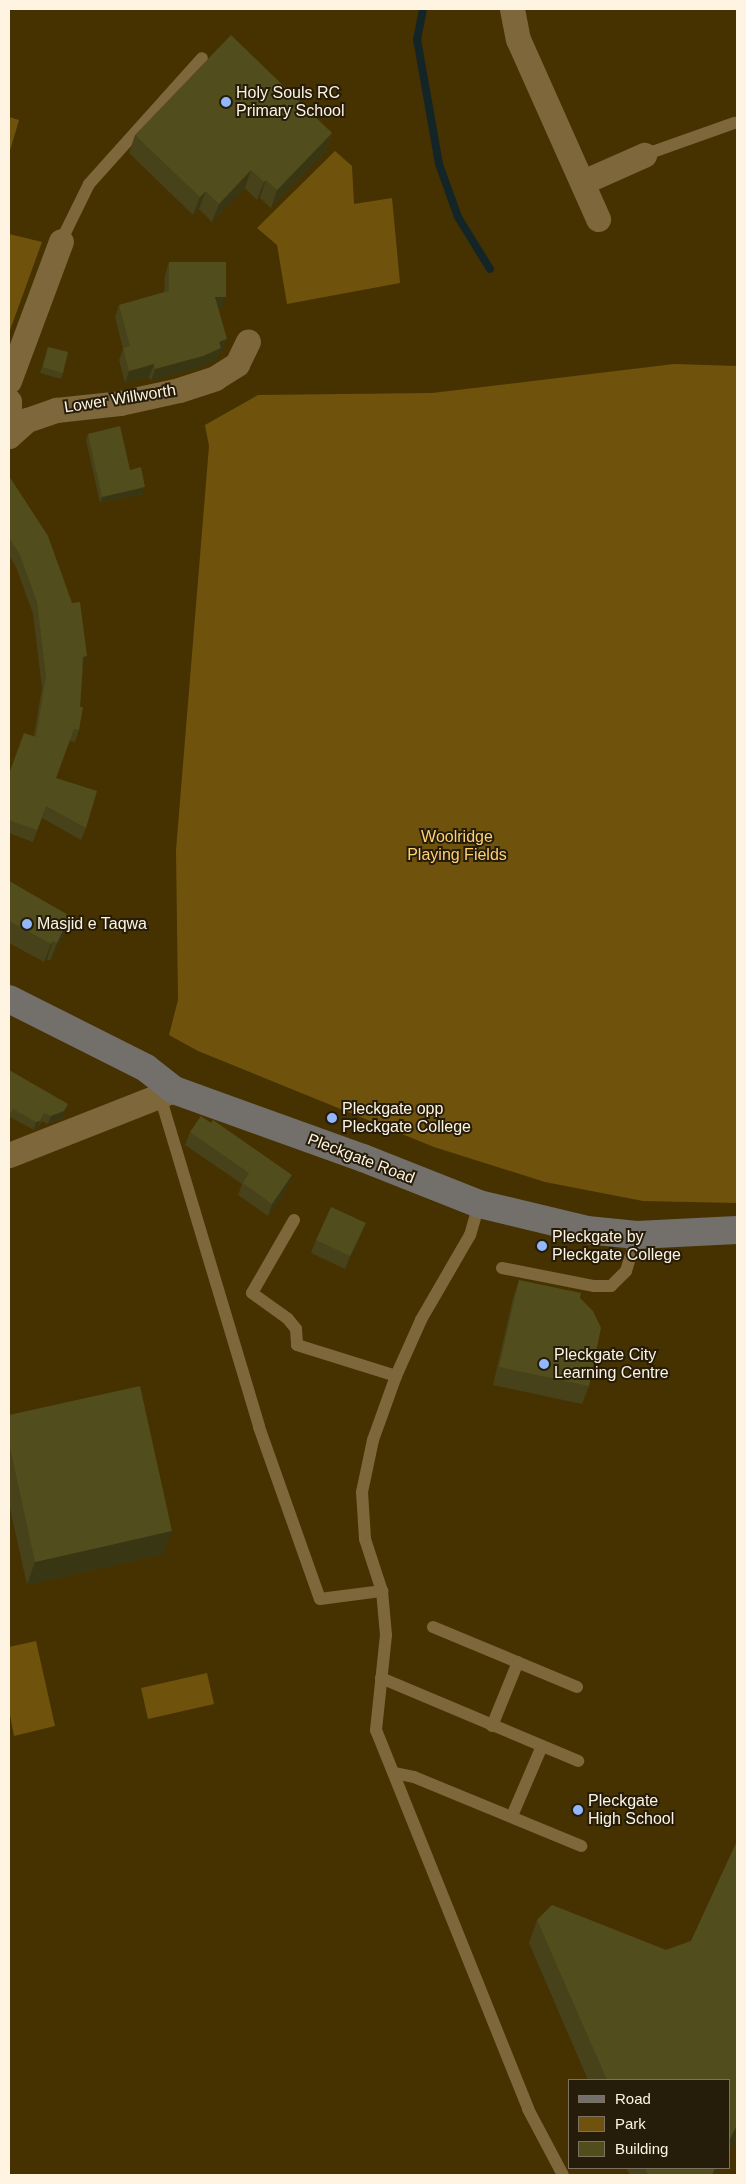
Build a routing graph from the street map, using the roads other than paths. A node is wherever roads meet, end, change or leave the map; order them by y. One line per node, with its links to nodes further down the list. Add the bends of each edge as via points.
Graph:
1 (512, 9): 5 (street, via 518,39)
2 (202, 58): 7 (lane, via 89,184)
3 (734, 124): 4 (lane)
4 (644, 155): 5 (street)
5 (583, 182): 6 (street)
6 (598, 218)
7 (61, 241): 9 (street)
8 (248, 341): 11 (street, Lower Willworth, via 237,364 215,378 180,390 128,401 56,410 27,420)
9 (9, 380)
10 (9, 401): 11 (street)
11 (9, 436)
12 (9, 999): 13 (main road, Pleckgate Road, via 146,1068)
13 (167, 1093): 14 (street); 15 (main road, Pleckgate Road, via 362,1158); 21 (lane, via 259,1427 320,1599)
14 (9, 1155)
15 (479, 1204): 18 (main road, Pleckgate Road, via 587,1230); 20 (lane, via 470,1234 421,1320)
16 (294, 1220): 20 (lane, via 252,1292 288,1319 296,1329 297,1345)
17 (737, 1230): 18 (main road, Pleckgate Road)
18 (637, 1235): 19 (lane, via 626,1271 611,1286 594,1286)
19 (502, 1268)
20 (396, 1376): 21 (lane, via 373,1440 362,1492 365,1540)
21 (382, 1591): 24 (lane, via 386,1635)
22 (433, 1627): 23 (lane)
23 (518, 1662): 25 (lane); 26 (lane)
24 (381, 1678): 26 (lane); 29 (lane, via 376,1730)
25 (577, 1687)
26 (492, 1726): 27 (lane)
27 (542, 1746): 28 (lane); 30 (lane)
28 (578, 1761)
29 (394, 1773): 30 (lane, via 414,1777); 32 (lane, via 528,2108)
30 (512, 1816): 31 (lane)
31 (581, 1846)
32 (563, 2175)

